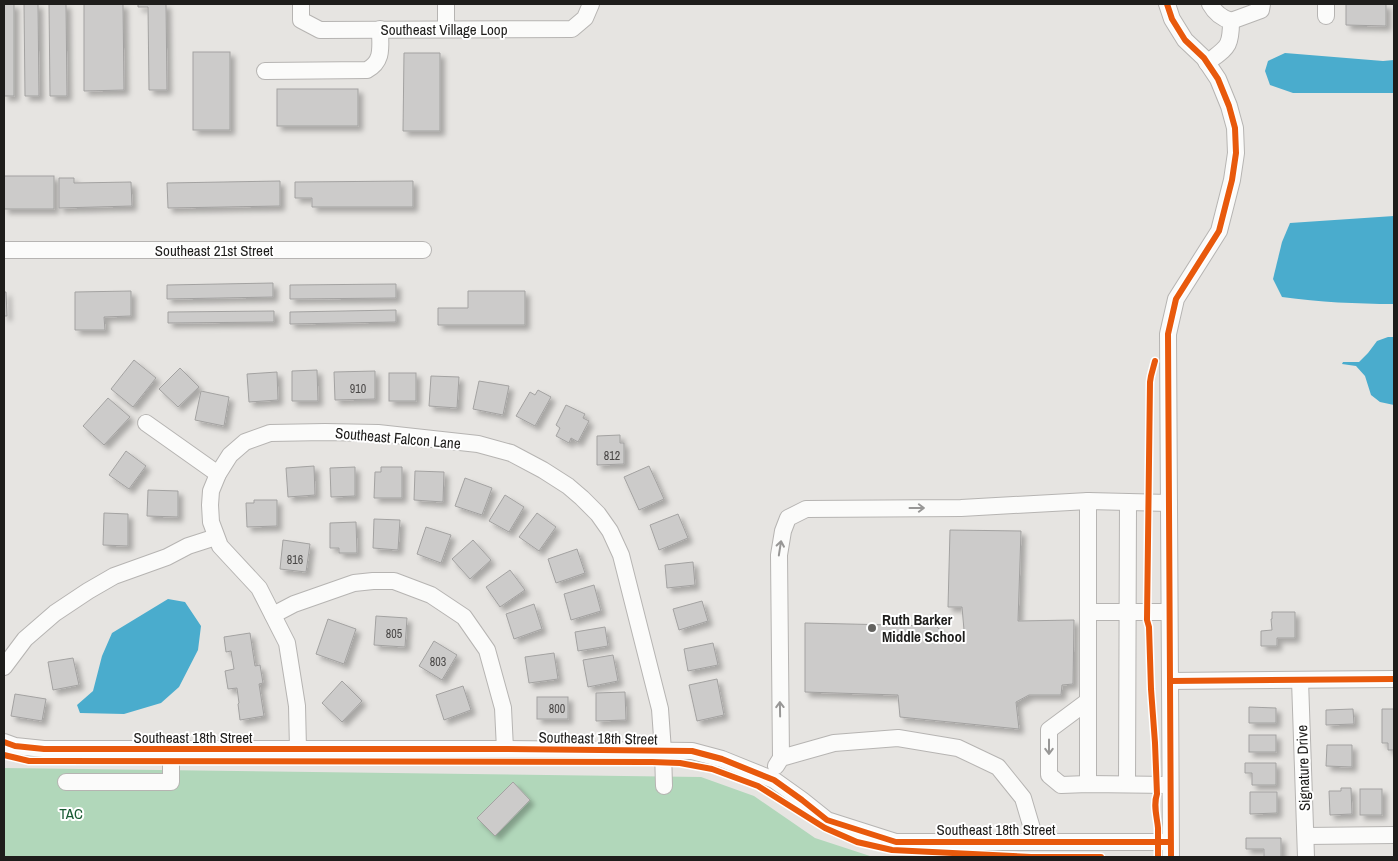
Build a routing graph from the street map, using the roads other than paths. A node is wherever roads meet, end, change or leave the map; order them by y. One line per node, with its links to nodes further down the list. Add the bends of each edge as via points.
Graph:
1 (301, 4): 9 (street, Southeast Village Loop, via 302,20 320,30)
2 (446, 4): 8 (street)
3 (592, 4): 8 (street, Southeast Village Loop, via 585,18 572,29)
4 (1167, 4): 10 (street, via 1172,20 1185,40)
5 (1210, 4): 7 (street, via 1222,18)
6 (1262, 4): 7 (street, via 1262,10)
7 (1231, 21): 10 (street, via 1228,46)
8 (446, 29): 9 (street, Southeast Village Loop)
9 (380, 30): 11 (street, via 379,56 373,67 367,70)
10 (1207, 62): 18 (street, via 1229,106 1235,128 1236,153 1219,231 1176,300 1168,334)
11 (265, 71)
12 (4, 250): 13 (street, Southeast 21st Street)
13 (424, 250)
14 (146, 423): 15 (street)
15 (218, 474): 19 (street, Southeast Falcon Lane, via 211,491 210,506); 33 (street, Southeast Falcon Lane, via 230,455 245,442 270,433 325,432 378,433 478,444 511,452 543,470 575,492 598,514 621,555 660,709)
16 (1088, 501): 17 (street); 20 (street); 34 (street, one-way to 16, via 778,555 788,518 806,509 961,508)
17 (1128, 502): 18 (street); 21 (street)
18 (1169, 503): 22 (street)
19 (216, 537): 23 (street, Southeast Falcon Lane, via 220,546 259,588); 24 (street, via 114,576 88,591 25,639)
20 (1088, 612): 21 (street); 28 (street)
21 (1127, 612): 22 (street); 38 (street)
22 (1169, 612): 27 (street)
23 (273, 615): 31 (street, Southeast Falcon Lane, via 287,643 297,706); 32 (street, via 354,582 394,581 431,594 464,617 487,650 503,708)
24 (4, 667)
25 (1394, 679): 26 (street)
26 (1300, 680): 27 (street); 42 (street, Signature Drive)
27 (1170, 681): 39 (street)
28 (1088, 701): 37 (street); 37 (street, one-way to 37, via 1049,730 1049,775 1061,785)
29 (4, 742): 30 (street, Southeast 18th Street, via 44,749)
30 (171, 749): 31 (street, Southeast 18th Street); 36 (street, via 171,782)
31 (298, 749): 32 (street, Southeast 18th Street)
32 (505, 749): 33 (street, Southeast 18th Street)
33 (663, 751): 35 (street, Southeast 18th Street, via 692,751); 40 (street, Southeast Falcon Lane)
34 (781, 758): 35 (street); 43 (street, via 834,743 898,738 958,748 998,767 1023,798)
35 (770, 778): 43 (street, Southeast 18th Street, via 827,820 896,842)
36 (66, 782)
37 (1088, 784): 38 (street)
38 (1127, 784): 39 (street)
39 (1170, 785): 44 (street)
40 (664, 786)
41 (1394, 835): 42 (street)
42 (1306, 836): 45 (street, Signature Drive)
43 (1036, 842): 44 (street, Southeast 18th Street)
44 (1170, 850)
45 (1306, 857)

